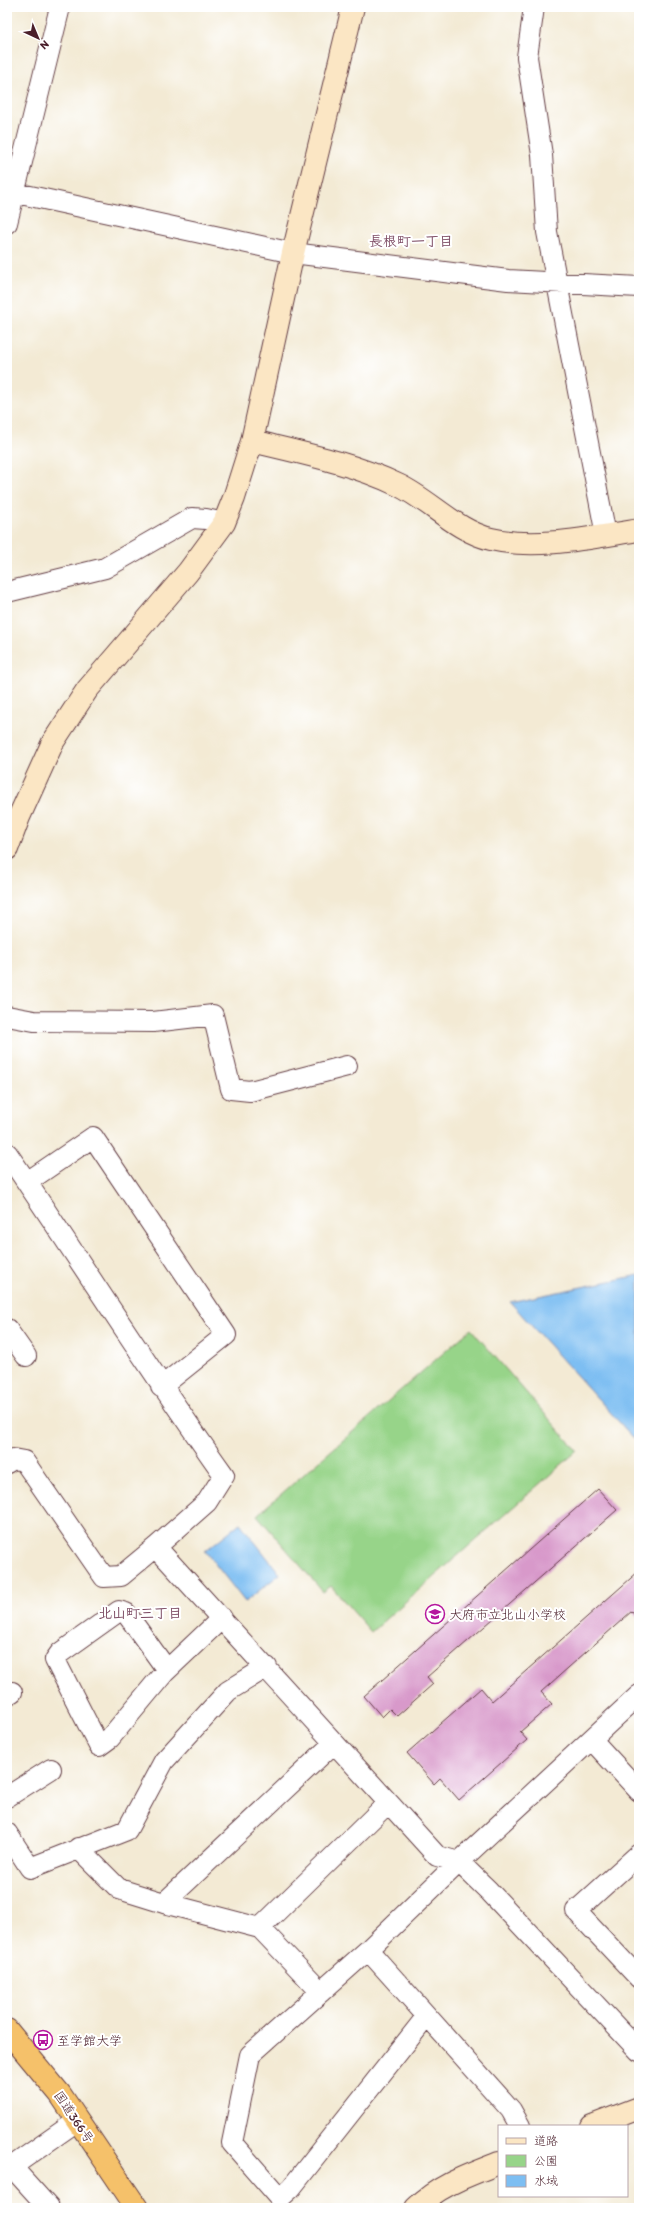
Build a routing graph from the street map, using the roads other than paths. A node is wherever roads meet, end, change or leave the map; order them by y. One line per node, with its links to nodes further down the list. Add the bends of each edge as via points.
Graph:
1 (60, 7): 4 (street)
2 (353, 7): 6 (street)
3 (534, 7): 7 (street, via 527,56 542,155 547,232)
4 (10, 192): 5 (street); 6 (street)
5 (7, 223)
6 (293, 253): 7 (street, via 508,280); 9 (street)
7 (557, 283): 8 (street); 12 (street)
8 (639, 287)
9 (252, 441): 10 (street); 12 (street, via 351,467 398,485 451,518 465,530 491,539 542,543)
10 (224, 523): 13 (street, via 206,518 192,518 105,568); 14 (street, via 188,572 87,690 53,742 19,816)
11 (639, 530): 12 (street)
12 (606, 535)
13 (7, 592)
14 (7, 849)
15 (7, 1016): 16 (street, via 34,1021 153,1022 213,1015 231,1089 250,1091)
16 (347, 1066)
17 (7, 1153): 18 (street)
18 (27, 1182): 21 (street); 21 (street, via 93,1137 226,1335)
19 (7, 1329): 20 (street)
20 (26, 1356)
21 (161, 1387): 23 (street, via 224,1475 207,1502)
22 (7, 1463): 23 (street, via 12,1459 24,1461 104,1577 121,1576)
23 (156, 1547): 24 (street)
24 (222, 1618): 25 (street); 26 (street)
25 (267, 1667): 29 (street); 35 (street, via 228,1690 164,1761 128,1830)
26 (167, 1670): 26 (street, via 110,1738 99,1746 55,1660 60,1653 119,1611 126,1613)
27 (639, 1695): 28 (street)
28 (592, 1740): 31 (street); 37 (street)
29 (334, 1743): 33 (street); 38 (street)
30 (51, 1769): 32 (street)
31 (639, 1791)
32 (7, 1797)
33 (388, 1803): 37 (street, via 437,1856); 39 (street)
34 (7, 1833): 35 (street, via 30,1868)
35 (78, 1848): 38 (street, via 119,1889)
36 (639, 1854): 41 (street, via 576,1911)
37 (459, 1862): 40 (street); 45 (street)
38 (164, 1903): 39 (street)
39 (260, 1928): 42 (street)
40 (368, 1950): 42 (street); 43 (street)
41 (639, 1978)
42 (321, 1992): 43 (street, via 250,2055 232,2143 280,2198)
43 (427, 2016): 48 (street, via 511,2110)
44 (7, 2030): 47 (highway, 国道366号, via 60,2094)
45 (639, 2051)
46 (639, 2108): 49 (street)
47 (77, 2121): 51 (street); 53 (highway, 国道366号)
48 (519, 2125)
49 (595, 2125)
50 (498, 2163): 54 (street, via 454,2181 426,2198)
51 (9, 2168): 52 (street)
52 (49, 2208)
53 (137, 2208)
54 (416, 2208)

